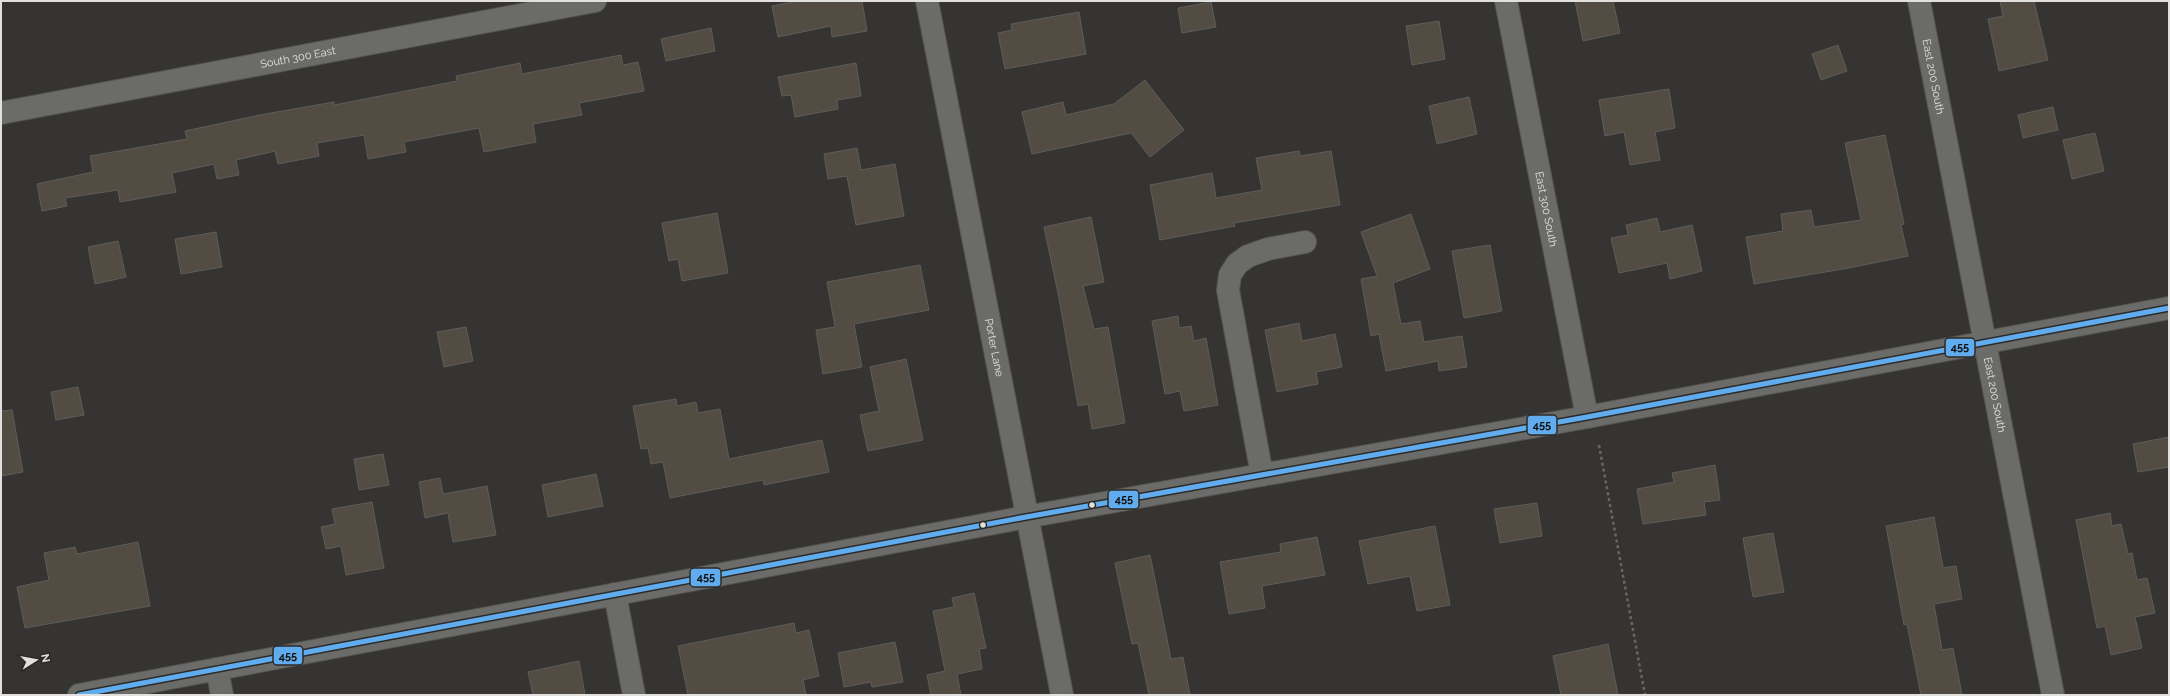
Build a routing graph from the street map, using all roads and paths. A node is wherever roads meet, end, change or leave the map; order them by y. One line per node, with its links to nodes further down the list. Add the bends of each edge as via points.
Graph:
1 (595, 1): 5 (street, South 300 East)
2 (927, 1): 12 (street, Porter Lane)
3 (1506, 1): 9 (street, East 300 South)
4 (1919, 1): 8 (street, East 200 South)
5 (1, 113)
6 (1305, 242): 11 (street, via 1268,249 1248,256 1237,264 1230,275 1228,290)
7 (2169, 308): 8 (street)
8 (1984, 342): 9 (street); 20 (street, East 200 South)
9 (1587, 417): 11 (street)
10 (1599, 445): 19 (path)
11 (1262, 475): 12 (street)
12 (1026, 517): 13 (street); 18 (street, Porter Lane)
13 (615, 594): 14 (street); 17 (street)
14 (217, 669): 15 (street); 16 (street)
15 (79, 695)
16 (222, 695)
17 (634, 695)
18 (1062, 695)
19 (1645, 695)
20 (2053, 695)

